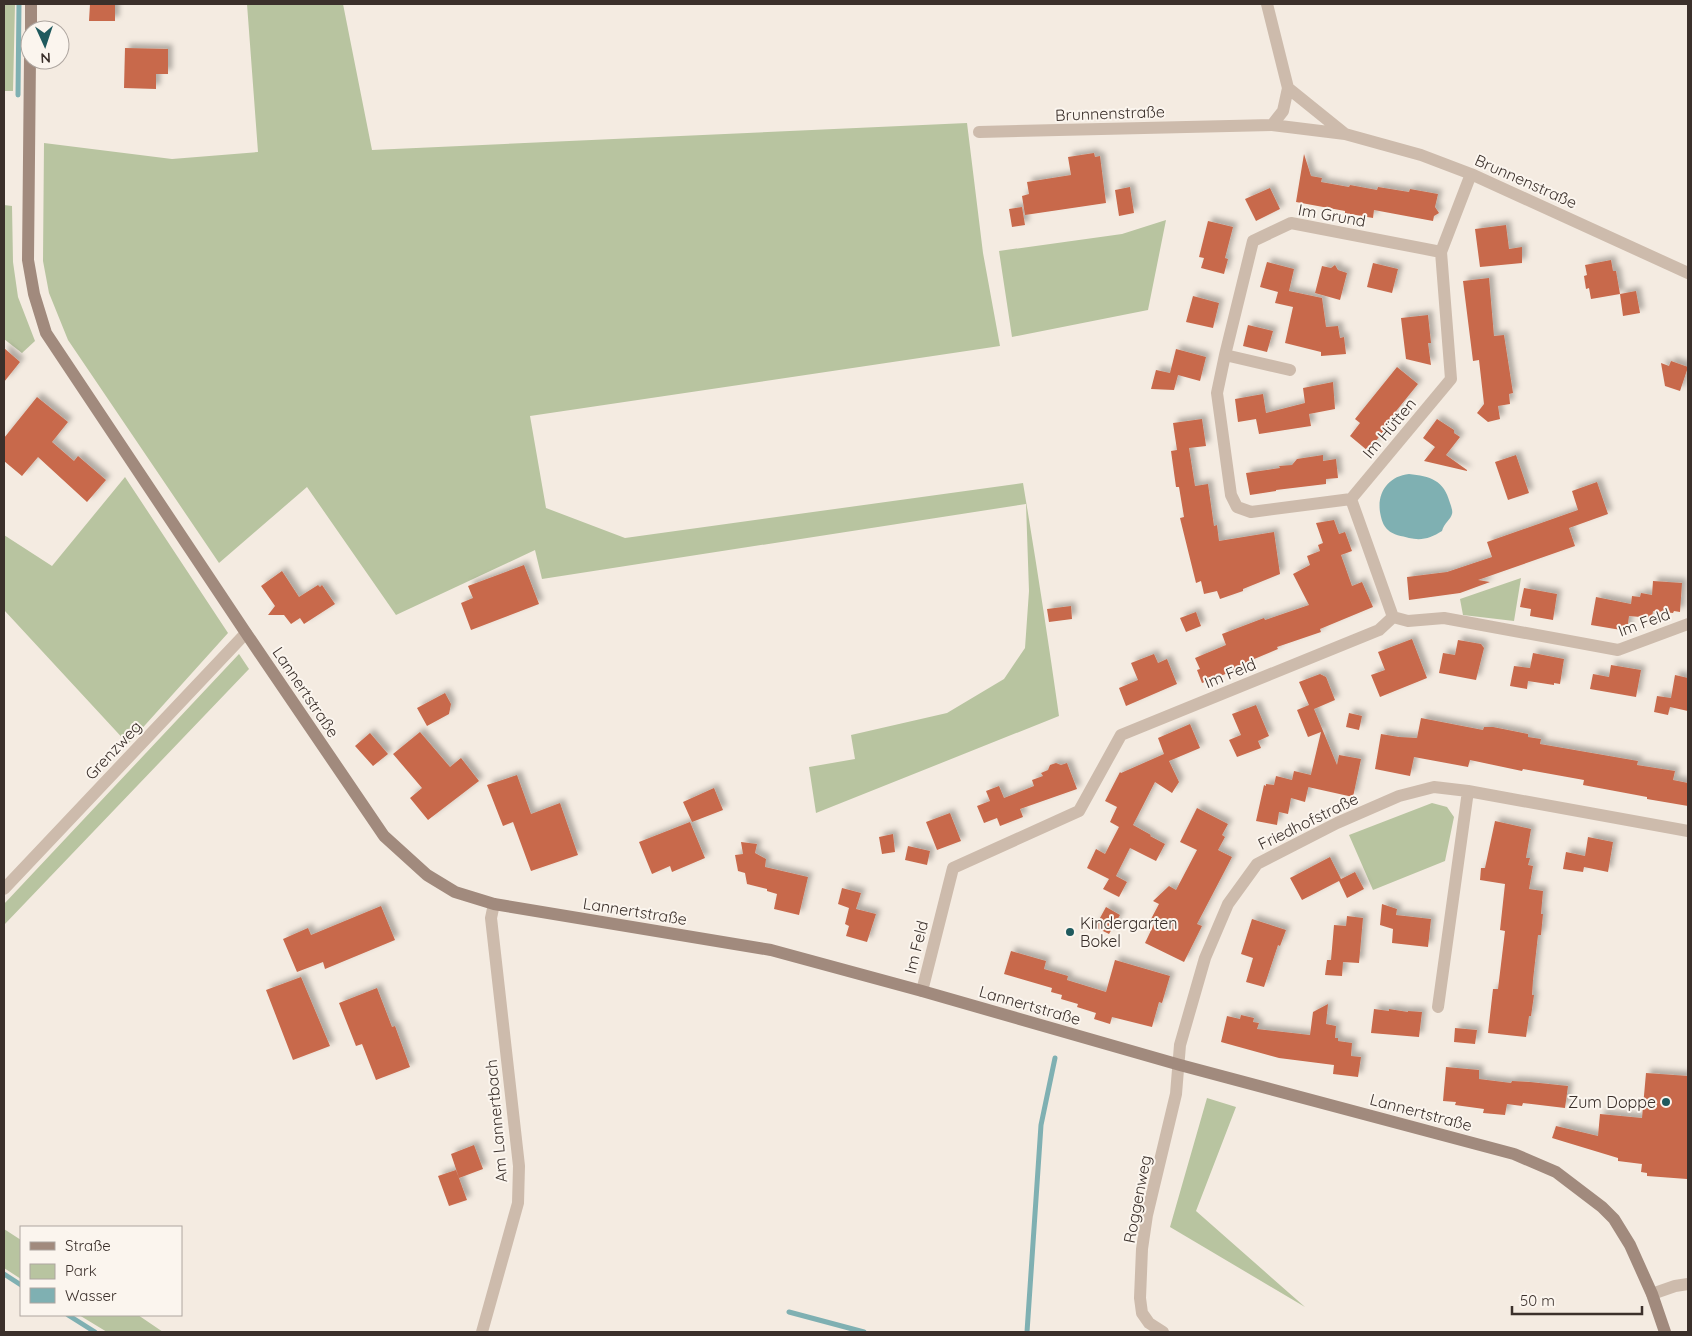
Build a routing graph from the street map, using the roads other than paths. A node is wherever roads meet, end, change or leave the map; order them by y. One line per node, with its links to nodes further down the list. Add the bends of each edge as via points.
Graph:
1 (31, 4): 3 (street)
2 (1267, 4): 5 (street)
3 (30, 20)
4 (30, 70): 17 (street, Lannertstraße, via 28,260 46,333)
5 (1288, 88): 6 (street, via 1283,111); 8 (street, Brunnenstraße)
6 (1272, 125): 7 (street, Brunnenstraße); 8 (street, Brunnenstraße)
7 (980, 132)
8 (1345, 134): 9 (street, Brunnenstraße, via 1421,155)
9 (1471, 174): 10 (street); 11 (street, Brunnenstraße)
10 (1441, 252): 12 (street, Im Grund, via 1291,222 1253,242); 14 (street, Im Hütten, via 1451,379)
11 (1688, 273)
12 (1225, 355): 13 (street); 14 (street, Im Grund, via 1217,393 1230,495 1238,507 1252,512)
13 (1290, 370)
14 (1351, 499): 15 (street)
15 (1393, 617): 16 (street, Im Feld, via 1408,621 1444,618 1618,650); 22 (street, Im Feld, via 1379,630 1121,735 1079,811 953,868)
16 (1688, 624)
17 (246, 633): 20 (street, Grenzweg); 21 (street, Lannertstraße, via 384,836 427,875 455,892)
18 (1468, 791): 19 (street, Friedhofstraße); 23 (street); 24 (street, Friedhofstraße, via 1434,787 1399,796 1257,864 1228,904 1205,958 1180,1045)
19 (1688, 831)
20 (4, 889)
21 (494, 904): 22 (street, Lannertstraße, via 771,950); 27 (street, Am Lannertbach, via 492,918 519,1166 518,1203)
22 (922, 991): 24 (street, Lannertstraße)
23 (1438, 1007)
24 (1180, 1064): 26 (street, Lannertstraße, via 1514,1154 1556,1172 1614,1219 1630,1244); 28 (street, Roggenweg, via 1142,1249 1142,1313 1149,1323)
25 (1688, 1284): 26 (street)
26 (1652, 1294): 29 (street, Lannertstraße)
27 (482, 1332)
28 (1163, 1332)
29 (1664, 1332)

